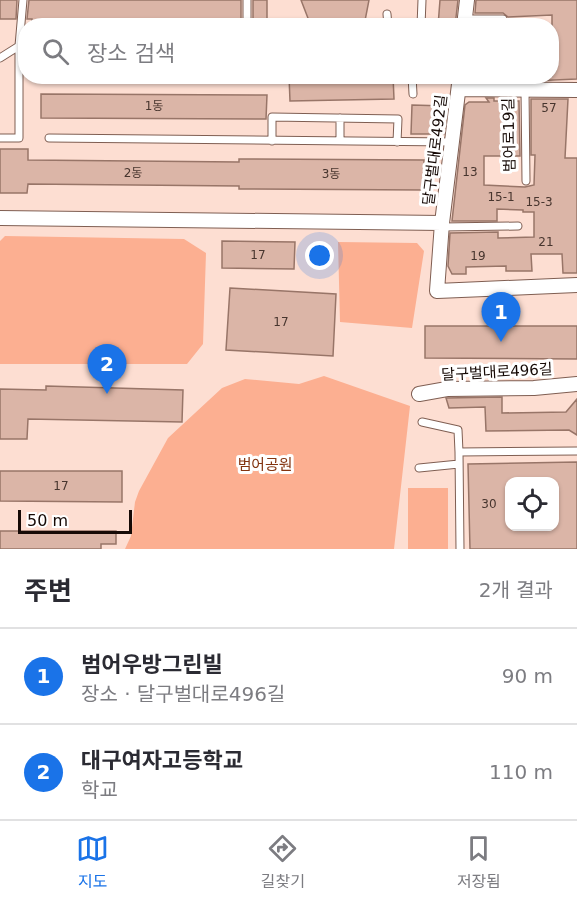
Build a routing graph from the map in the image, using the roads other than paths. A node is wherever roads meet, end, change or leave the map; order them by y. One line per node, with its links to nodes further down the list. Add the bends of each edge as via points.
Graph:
1 (23, 0): 6 (lane)
2 (247, 0): 7 (lane)
3 (422, 0): 9 (lane)
4 (467, 0): 10 (street)
5 (387, 14): 8 (lane)
6 (23, 18)
7 (247, 18)
8 (387, 18)
9 (421, 18)
10 (465, 18)
11 (18, 48): 12 (lane)
12 (0, 58)
13 (21, 84): 21 (lane, via 19,138)
14 (412, 84): 19 (lane)
15 (459, 84): 26 (street, 달구벌대로492길)
16 (468, 84): 17 (street, 범어로19길)
17 (525, 90): 18 (street, 범어로19길); 27 (lane, 범어로19길)
18 (577, 90)
19 (413, 94)
20 (340, 118): 23 (lane, via 272,117); 24 (lane); 25 (lane, via 398,119)
21 (0, 138)
22 (49, 138): 23 (lane)
23 (272, 141): 24 (lane)
24 (340, 141): 25 (lane)
25 (397, 142): 26 (lane)
26 (452, 142): 29 (street, 달구벌대로492길)
27 (526, 181)
28 (0, 218): 29 (street)
29 (442, 225): 30 (lane, 달구벌대로492길); 31 (street, 달구벌대로492길, via 437,291)
30 (518, 226)
31 (577, 285)
32 (577, 384): 33 (street, 달구벌대로496길, via 447,389)
33 (419, 394)
34 (422, 422): 36 (lane, via 458,430)
35 (577, 451): 36 (lane)
36 (459, 452): 37 (lane)
37 (459, 464): 38 (lane); 39 (lane)
38 (419, 468)
39 (460, 549)

